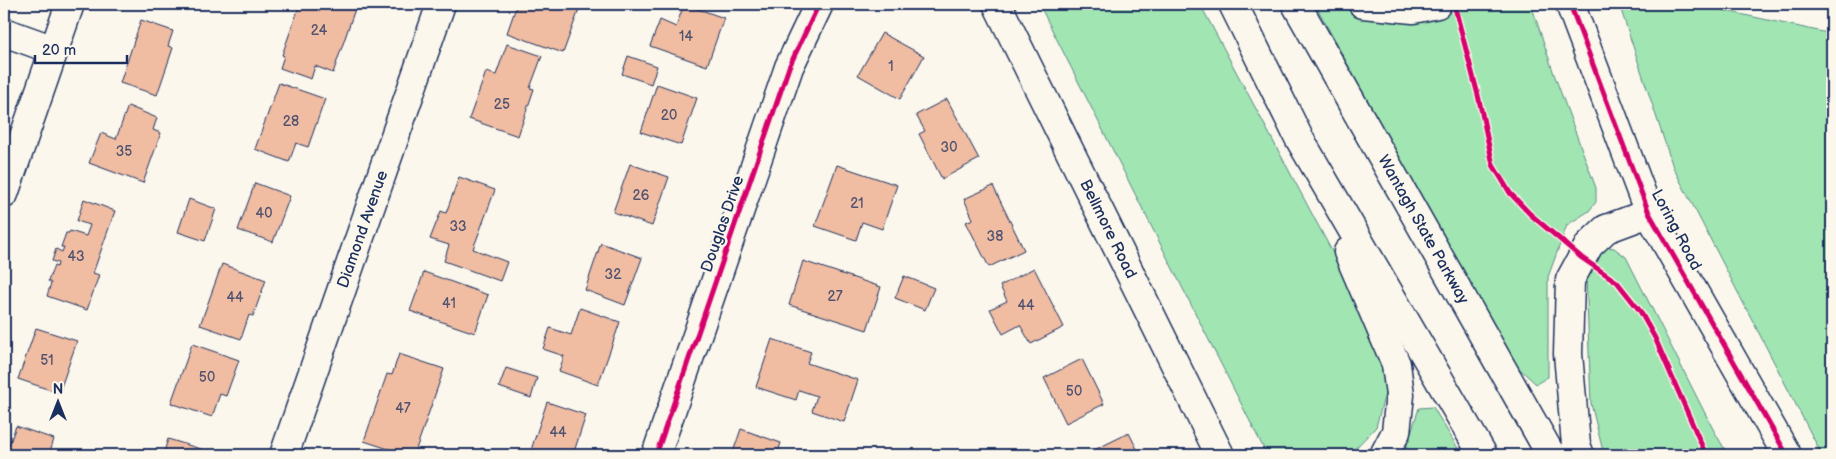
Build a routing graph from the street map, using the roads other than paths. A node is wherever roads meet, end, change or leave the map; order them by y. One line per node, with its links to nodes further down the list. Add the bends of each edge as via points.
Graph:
1 (70, 4): 11 (main road)
2 (441, 4): 15 (main road, Diamond Avenue)
3 (819, 4): 16 (main road, Douglas Drive, via 790,68)
4 (997, 4): 17 (main road, Bellmore Road)
5 (1233, 4): 12 (main road)
6 (1296, 4): 20 (main road, Wantagh State Parkway)
7 (1363, 4): 8 (main road, via 1412,9)
8 (1437, 4)
9 (1570, 4): 14 (main road, Loring Road)
10 (4, 32): 11 (main road)
11 (54, 50): 13 (main road)
12 (1299, 138): 18 (main road, via 1396,364 1400,395 1396,432); 19 (main road)
13 (4, 194)
14 (1649, 213): 21 (main road, via 1606,228 1590,245 1570,280 1568,354 1576,445); 22 (main road, Loring Road)
15 (284, 455)
16 (656, 455)
17 (1220, 455)
18 (1384, 455)
19 (1483, 455)
20 (1551, 455)
21 (1580, 455)
22 (1787, 455)

